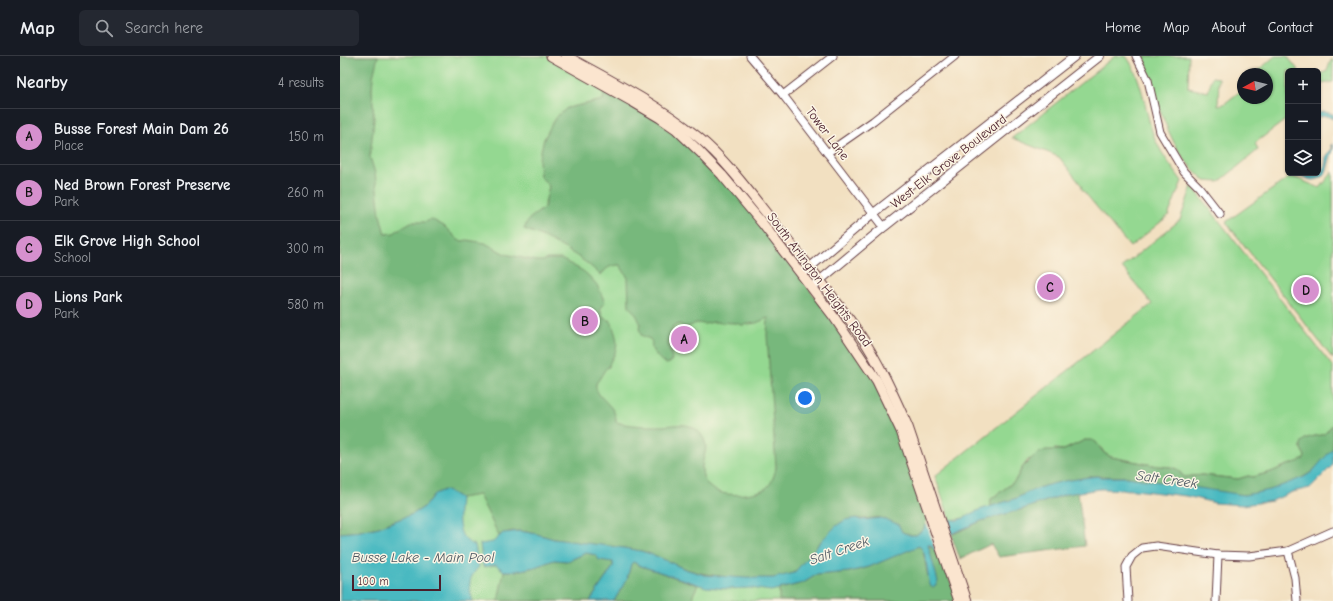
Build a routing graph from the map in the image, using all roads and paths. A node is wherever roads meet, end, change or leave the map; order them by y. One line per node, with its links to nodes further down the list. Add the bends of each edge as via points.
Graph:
1 (551, 56): 15 (main road, South Arlington Heights Road, via 628,98 676,129 722,175)
2 (566, 56): 14 (main road, South Arlington Heights Road, via 648,101 699,138 728,166)
3 (750, 56): 9 (street, Tower Lane)
4 (833, 56): 9 (street)
5 (955, 56): 10 (street, via 873,121)
6 (1075, 56): 11 (street, West Elk Grove Boulevard)
7 (1100, 56): 13 (street, West Elk Grove Boulevard)
8 (1136, 56): 12 (street, via 1148,80 1160,132 1184,172)
9 (783, 95): 10 (street, Tower Lane)
10 (827, 152): 11 (street, Tower Lane)
11 (874, 213): 13 (street, Tower Lane); 14 (street, West Elk Grove Boulevard)
12 (1220, 214)
13 (884, 227): 16 (street, West Elk Grove Boulevard)
14 (811, 266): 15 (street, West Elk Grove Boulevard); 16 (main road, South Arlington Heights Road)
15 (802, 274): 17 (main road, South Arlington Heights Road)
16 (820, 279): 17 (street, West Elk Grove Boulevard); 18 (main road, South Arlington Heights Road, via 862,337 884,377 908,427)
17 (812, 287): 18 (main road, South Arlington Heights Road, via 851,340 881,389 901,431)
18 (934, 516): 20 (main road, South Arlington Heights Road)
19 (1333, 531): 21 (street)
20 (945, 548): 23 (main road, South Arlington Heights Road); 24 (main road, South Arlington Heights Road)
21 (1288, 551): 22 (street, via 1249,556); 27 (street, via 1295,578)
22 (1218, 555): 25 (street, via 1156,546 1138,550 1126,567); 26 (street)
23 (959, 601)
24 (967, 601)
25 (1128, 601)
26 (1216, 601)
27 (1297, 601)

